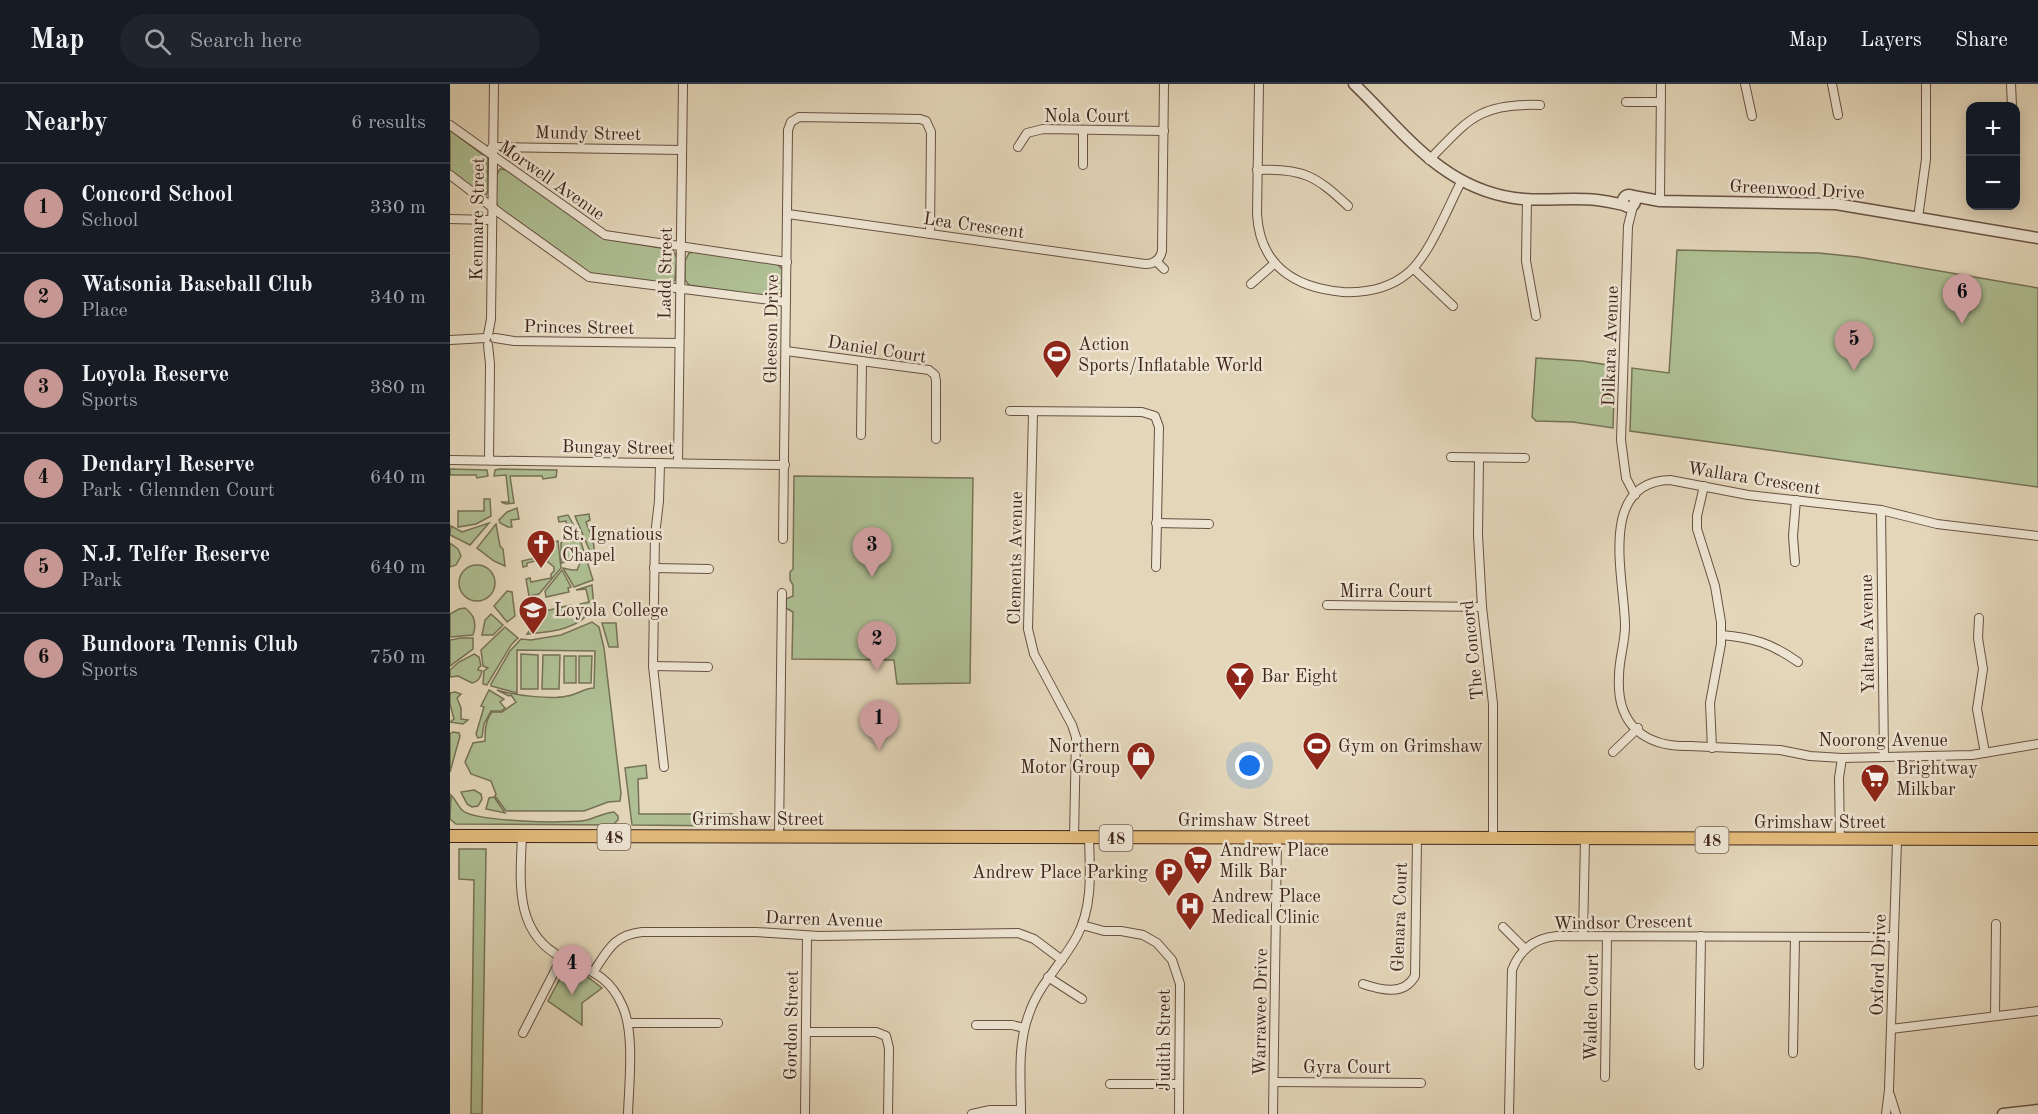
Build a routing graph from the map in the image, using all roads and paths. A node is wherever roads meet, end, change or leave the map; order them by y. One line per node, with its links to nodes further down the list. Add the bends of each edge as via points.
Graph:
1 (494, 84): 26 (street, Kenmare Street)
2 (683, 84): 25 (street, Ladd Street)
3 (1164, 84): 23 (street)
4 (1259, 84): 29 (street)
5 (1354, 84): 27 (street, Greenwood Drive)
6 (1661, 84): 12 (street)
7 (1745, 84): 18 (street)
8 (1832, 84): 16 (street)
9 (1926, 84): 38 (street, via 1926,159)
10 (2012, 84): 13 (street)
11 (1626, 102): 12 (street)
12 (1661, 102): 33 (street)
13 (2012, 102)
14 (1540, 105): 27 (street, via 1511,104 1487,110 1465,124)
15 (785, 113): 19 (street)
16 (1838, 114)
17 (936, 115): 20 (street)
18 (1752, 116)
19 (792, 121): 20 (street, via 799,117 920,119); 37 (street, Gleeson Drive, via 788,130)
20 (928, 123): 41 (street)
21 (450, 125): 26 (street, Morwell Avenue)
22 (1083, 130): 23 (street, Nola Court); 24 (street, Nola Court, via 1031,132); 28 (street)
23 (1164, 131): 44 (street, via 1162,251)
24 (1018, 147)
25 (682, 150): 26 (street, Mundy Street); 43 (street, Ladd Street)
26 (492, 152): 35 (street, Kenmare Street); 43 (street, Morwell Avenue, via 605,236)
27 (1429, 160): 31 (street, Greenwood Drive)
28 (1083, 165)
29 (1257, 170): 36 (street, via 1288,170 1307,175 1323,183); 46 (street, via 1259,233)
30 (450, 175): 35 (street)
31 (1461, 182): 32 (street, Greenwood Drive, via 1487,192); 48 (street)
32 (1527, 199): 34 (street, Greenwood Drive); 53 (street, via 1526,261)
33 (1660, 201): 34 (street, Greenwood Drive); 38 (street, Greenwood Drive, via 1825,203)
34 (1629, 202): 72 (street, Dilkara Avenue, via 1621,440 1623,467)
35 (492, 206): 40 (street, Kenmare Street); 50 (street, via 589,277)
36 (1348, 206)
37 (788, 214): 41 (street, Lea Crescent); 45 (street, Gleeson Drive)
38 (1918, 218): 42 (street, Greenwood Drive)
39 (450, 219): 40 (street)
40 (491, 220): 55 (street, Kenmare Street)
41 (930, 234): 44 (street, Lea Crescent, via 1145,264)
42 (2038, 238)
43 (681, 247): 45 (street, Morwell Avenue); 50 (street, Ladd Street)
44 (1156, 261): 47 (street)
45 (787, 262): 51 (street, Gleeson Drive)
46 (1275, 263): 48 (street, via 1292,278 1310,286 1351,292 1388,286); 49 (street)
47 (1164, 269)
48 (1413, 269): 52 (street)
49 (1251, 284)
50 (680, 288): 51 (street); 56 (street, Ladd Street)
51 (786, 302): 57 (street, Gleeson Drive)
52 (1453, 306)
53 (1536, 316)
54 (450, 340): 55 (street, Princes Street)
55 (490, 340): 56 (street, Princes Street); 67 (street, Kenmare Street)
56 (679, 343): 69 (street, Ladd Street)
57 (786, 351): 58 (street, Daniel Court); 70 (street, Gleeson Drive)
58 (862, 360): 61 (street); 62 (street, Daniel Court, via 924,369 933,374)
59 (1010, 411): 60 (street)
60 (1034, 412): 75 (street, via 1142,412 1155,416 1159,427); 102 (street, Clements Avenue, via 1028,629 1034,654 1076,737)
61 (861, 435)
62 (936, 439)
63 (1451, 457): 64 (street)
64 (1479, 458): 65 (street); 85 (street, The Concord)
65 (1525, 458)
66 (450, 460): 67 (street, Bungay Street)
67 (489, 460): 68 (street, Bungay Street)
68 (660, 463): 69 (street, Bungay Street); 81 (street)
69 (678, 463): 70 (street, Bungay Street)
70 (785, 465): 78 (street, Gleeson Drive)
71 (1704, 486): 72 (street, Wallara Crescent, via 1664,480); 73 (street, Wallara Crescent); 87 (street, via 1697,529 1719,600)
72 (1637, 493): 91 (street, via 1624,513 1619,546 1625,626 1624,697)
73 (1796, 500): 74 (street, Wallara Crescent); 79 (street)
74 (1881, 510): 77 (street, Wallara Crescent, via 1927,522); 96 (street, Yaltara Avenue)
75 (1156, 523): 76 (street); 80 (street)
76 (1209, 524)
77 (2038, 536)
78 (783, 539)
79 (1795, 562)
80 (1156, 567)
81 (654, 568): 82 (street); 89 (street)
82 (709, 569)
83 (782, 593): 101 (street)
84 (1327, 605): 85 (street, Mirra Court)
85 (1482, 607): 106 (street, The Concord, via 1492,704)
86 (1979, 618): 95 (street, via 1983,669 1977,709)
87 (1721, 635): 88 (street, via 1762,641); 93 (street, via 1710,694)
88 (1798, 662)
89 (653, 666): 90 (street); 98 (street)
90 (708, 667)
91 (1637, 728): 93 (street, Noorong Avenue, via 1660,740); 94 (street)
92 (2038, 742): 95 (street, Noorong Avenue)
93 (1712, 748): 97 (street, Noorong Avenue, via 1780,750)
94 (1613, 752)
95 (1986, 753): 96 (street, Noorong Avenue)
96 (1884, 756): 97 (street, Noorong Avenue)
97 (1839, 758): 109 (street)
98 (664, 767)
99 (450, 836): 100 (main road, Grimshaw Street / 48)
100 (522, 836): 101 (main road, Grimshaw Street / 48); 121 (street, via 523,907 537,937)
101 (779, 837): 102 (main road, Grimshaw Street / 48)
102 (1074, 838): 103 (main road, Grimshaw Street / 48)
103 (1089, 838): 104 (main road, Grimshaw Street / 48); 112 (street, via 1089,898)
104 (1277, 838): 105 (main road, Grimshaw Street / 48); 139 (street, Warrawee Drive)
105 (1417, 839): 106 (main road, Grimshaw Street / 48); 125 (street, Glenara Court, via 1415,976 1408,986 1399,989)
106 (1493, 839): 108 (main road, Grimshaw Street / 48)
107 (2038, 839): 110 (main road, Grimshaw Street / 48)
108 (1585, 840): 109 (main road, Grimshaw Street / 48); 115 (street)
109 (1840, 840): 110 (main road, Grimshaw Street / 48)
110 (1897, 840): 119 (street, Oxford Drive)
111 (1996, 924): 128 (street)
112 (1082, 925): 122 (street); 142 (street, Judith Street, via 1143,935 1172,960 1180,984)
113 (1503, 927): 120 (street)
114 (807, 936): 122 (street, Darren Avenue, via 1018,933 1034,939); 123 (street, Darren Avenue, via 756,932 634,933 613,944); 135 (street, Gordon Street)
115 (1583, 936): 117 (street, Windsor Crescent); 120 (street, Windsor Crescent, via 1549,937)
116 (1701, 936): 117 (street, Windsor Crescent); 118 (street, Windsor Crescent); 137 (street)
117 (1607, 937): 138 (street, Walden Court)
118 (1795, 937): 119 (street, Windsor Crescent); 136 (street)
119 (1894, 938): 133 (street, Oxford Drive)
120 (1524, 949): 152 (street, via 1511,978)
121 (562, 957): 123 (street); 134 (street)
122 (1062, 960): 124 (street)
123 (594, 971): 129 (street, via 619,997)
124 (1048, 977): 126 (street); 132 (street)
125 (1363, 984)
126 (1082, 999)
127 (2038, 1011): 128 (street)
128 (1995, 1016): 133 (street)
129 (628, 1023): 130 (street); 146 (street)
130 (718, 1023)
131 (976, 1025): 132 (street)
132 (1024, 1028): 145 (street)
133 (1891, 1029): 143 (street, Oxford Drive)
134 (523, 1032)
135 (806, 1032): 147 (street, Gordon Street); 148 (street, via 876,1032 886,1036)
136 (1793, 1053)
137 (1699, 1065)
138 (1605, 1077)
139 (1274, 1082): 140 (street, Gyra Court); 151 (street, Warrawee Drive)
140 (1420, 1083)
141 (1110, 1084): 142 (street)
142 (1179, 1084): 150 (street, Judith Street)
143 (1889, 1090): 153 (street, Oxford Drive); 154 (street, Oxford Drive)
144 (2038, 1110): 155 (street)
145 (1021, 1112): 149 (street, via 990,1110)
146 (628, 1114)
147 (805, 1114)
148 (888, 1114)
149 (972, 1114)
150 (1179, 1114)
151 (1273, 1114)
152 (1509, 1114)
153 (1886, 1114)
154 (1896, 1114)
155 (2003, 1114)

